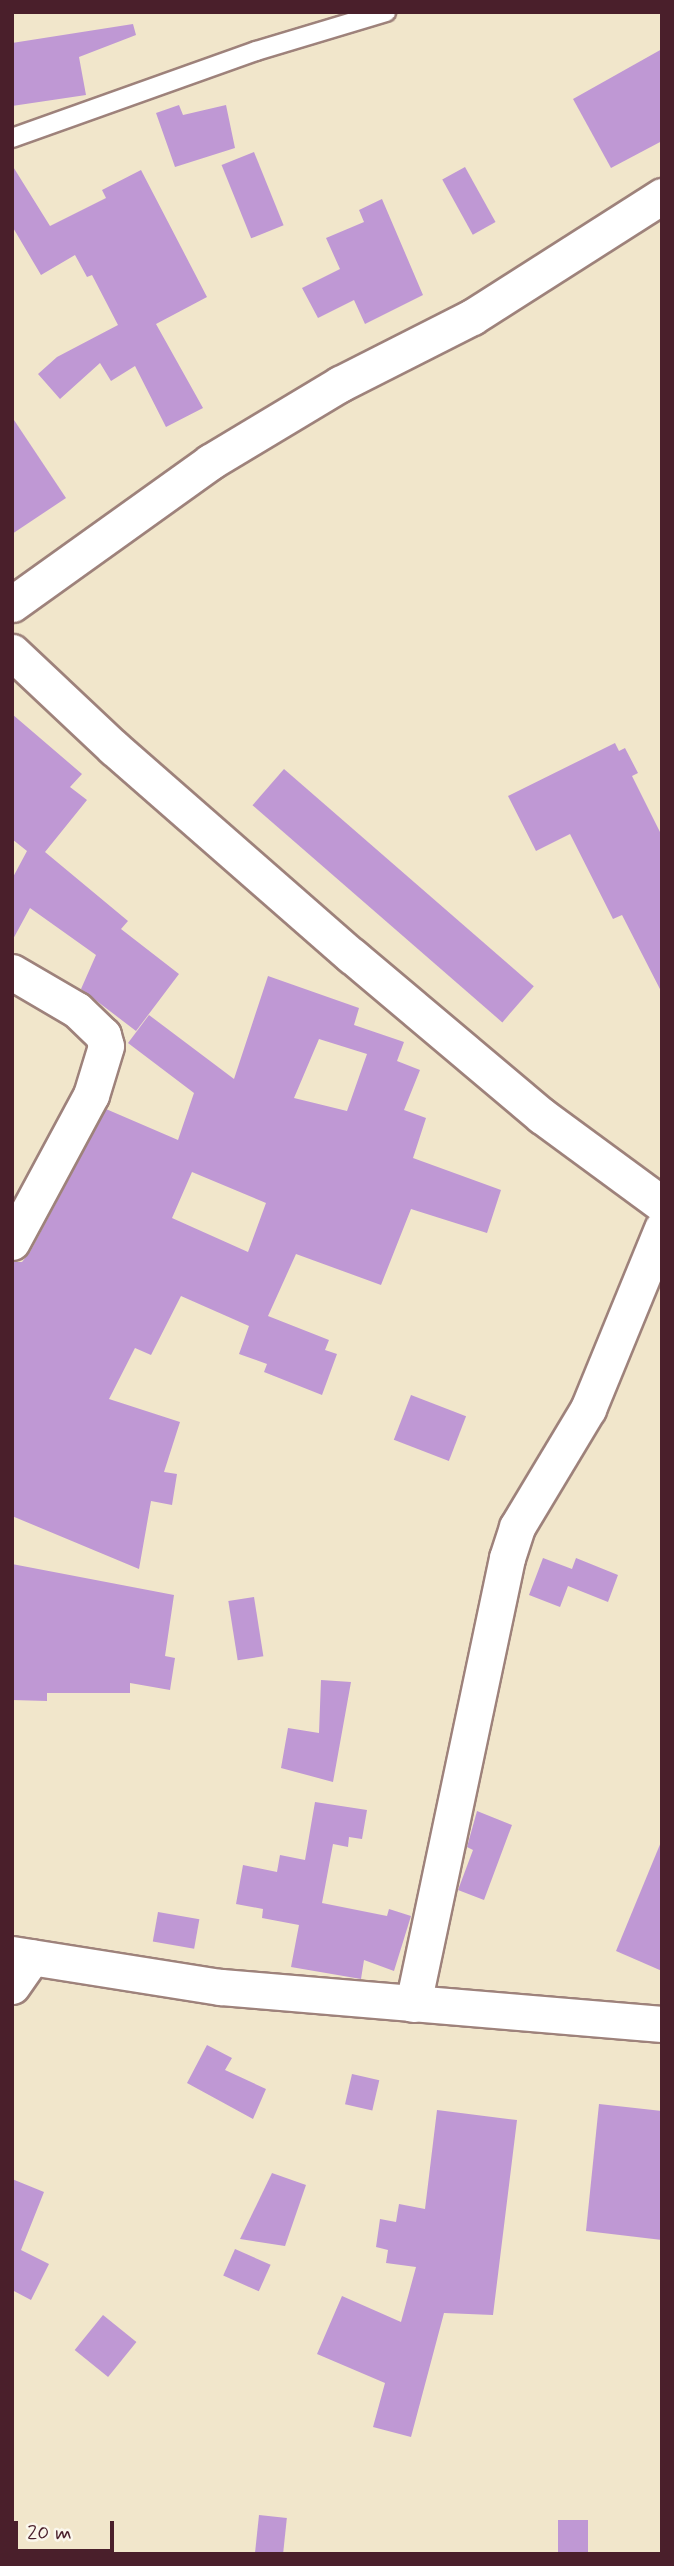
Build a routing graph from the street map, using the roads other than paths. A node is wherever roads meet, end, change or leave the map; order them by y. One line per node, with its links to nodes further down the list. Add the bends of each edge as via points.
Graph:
1 (386, 12): 2 (lane, via 256,51)
2 (12, 138)
3 (662, 196): 4 (street, via 472,317 340,384 210,462)
4 (12, 604)
5 (12, 652): 7 (street, via 114,748 352,956 542,1116)
6 (12, 972): 9 (street, via 77,1010 103,1035 106,1046 91,1095)
7 (662, 1204)
8 (662, 1229): 12 (street, via 588,1409 517,1527 507,1558)
9 (12, 1242)
10 (22, 1956): 11 (street); 12 (street, via 221,1987)
11 (12, 1986)
12 (413, 2004): 13 (street)
13 (662, 2024)

